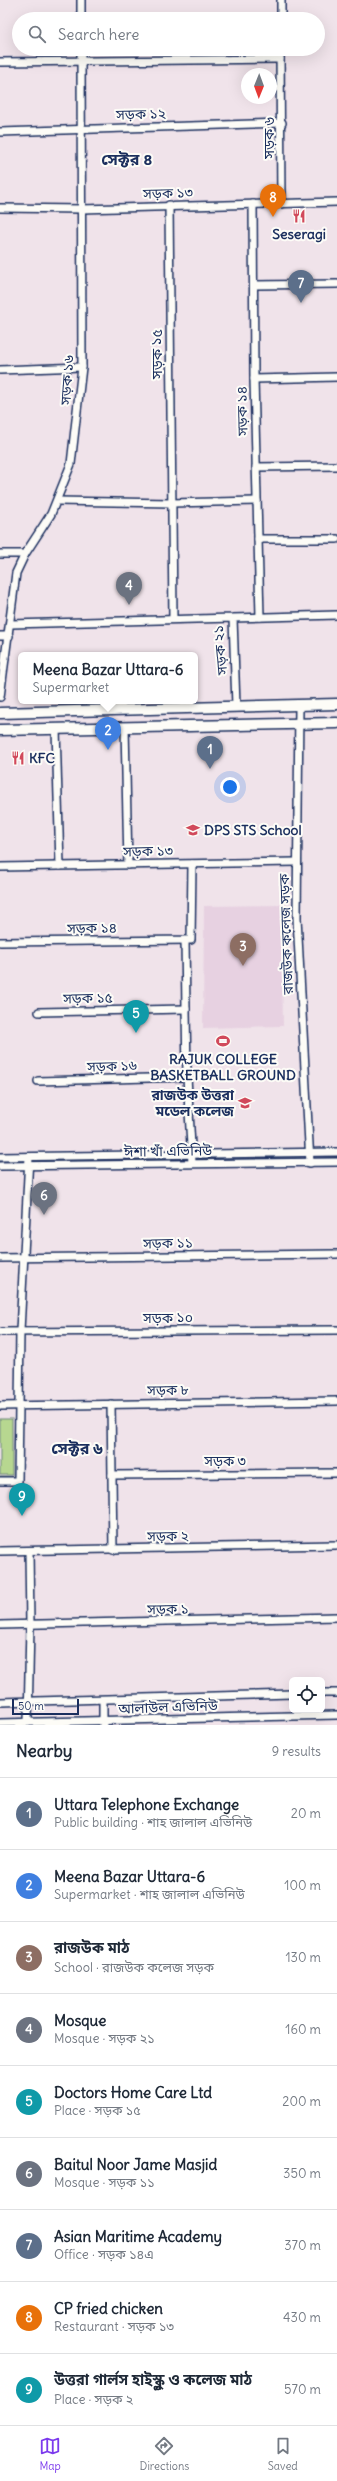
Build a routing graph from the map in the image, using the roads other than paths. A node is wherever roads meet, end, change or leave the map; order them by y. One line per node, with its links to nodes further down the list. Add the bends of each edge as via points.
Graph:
1 (81, 0): 3 (street)
2 (281, 0): 4 (street)
3 (81, 12)
4 (281, 12)
5 (81, 56): 7 (street, সড়ক ১৬)
6 (280, 59): 7 (street); 9 (street, সড়ক ৬)
7 (81, 61): 8 (street); 10 (street, সড়ক ১৬)
8 (0, 62)
9 (282, 123): 10 (street, সড়ক ১২); 14 (street, সড়ক ৬)
10 (81, 129): 11 (street, সড়ক ১২); 17 (street, সড়ক ১৬)
11 (0, 132)
12 (337, 202): 14 (street, সড়ক ১৩)
13 (253, 204): 14 (street, সড়ক ১৩); 15 (street, সড়ক ১৩); 19 (street, সড়ক ১৪)
14 (281, 204)
15 (169, 205): 17 (street, সড়ক ১৩); 28 (street, সড়ক ১৫)
16 (0, 208): 17 (street, সড়ক ১৩)
17 (82, 208): 20 (street, সড়ক ১৬)
18 (337, 284): 19 (street)
19 (255, 285): 23 (street, সড়ক ১৪)
20 (82, 367): 21 (street); 26 (street, সড়ক ১৬, via 72,464)
21 (0, 370)
22 (337, 377): 23 (street)
23 (254, 379): 24 (street, সড়ক ১৪)
24 (256, 466): 25 (street); 27 (street, সড়ক ১৪)
25 (337, 466)
26 (58, 501): 28 (street); 32 (street, সড়ক ১৬)
27 (257, 501): 28 (street); 29 (street, সড়ক ১৪)
28 (171, 503): 35 (street, সড়ক ১৫)
29 (258, 539): 30 (street); 34 (street, সড়ক ১৪)
30 (337, 539)
31 (0, 554): 32 (street)
32 (25, 554): 36 (street, সড়ক ১৬, via 16,573)
33 (337, 615): 34 (street, সড়ক ২১)
34 (260, 617): 39 (street, সড়ক ২১, via 233,618)
35 (173, 619): 36 (street, সড়ক ২১); 39 (street, সড়ক ২১, via 233,618)
36 (11, 624): 38 (street, সড়ক ১৬)
37 (0, 636): 38 (street)
38 (9, 636): 40 (street, সড়ক ১৬)
39 (235, 692): 43 (street, সড়ক ২১)
40 (0, 697)
41 (337, 704): 42 (main road)
42 (299, 705): 43 (main road); 45 (street, রাজউক কলেজ সড়ক)
43 (236, 706): 44 (main road)
44 (0, 713)
45 (300, 723): 46 (main road); 47 (main road); 50 (street, রাজউক কলেজ সড়ক)
46 (337, 723)
47 (125, 727): 48 (main road); 52 (street)
48 (56, 729): 49 (main road); 53 (street)
49 (0, 730)
50 (296, 862): 51 (street, সড়ক ১৩); 61 (street, রাজউক কলেজ সড়ক)
51 (192, 864): 52 (street, সড়ক ১৩); 55 (street, via 191,940)
52 (128, 865): 53 (street, সড়ক ১৩)
53 (60, 866): 54 (street, সড়ক ১৩)
54 (0, 867)
55 (185, 940): 56 (street, সড়ক ১৪); 57 (street)
56 (0, 942)
57 (186, 1009): 58 (street, সড়ক ১৫); 59 (street)
58 (39, 1012)
59 (188, 1077): 60 (street, সড়ক ১৬); 63 (street)
60 (38, 1081)
61 (310, 1152): 62 (street); 63 (street); 68 (street, রাজউক কলেজ সড়ক)
62 (337, 1152)
63 (192, 1153): 64 (street); 67 (street)
64 (29, 1156): 65 (street); 69 (street)
65 (0, 1157)
66 (337, 1162): 68 (street, ঈশা খাঁ এভিনিউ)
67 (192, 1163): 68 (street, ঈশা খাঁ এভিনিউ); 69 (street, ঈশা খাঁ এভিনিউ)
68 (310, 1163)
69 (28, 1165): 70 (street, ঈশা খাঁ এভিনিউ); 73 (street)
70 (0, 1166)
71 (337, 1254): 73 (street, সড়ক ১১)
72 (0, 1258): 73 (street, সড়ক ১১)
73 (23, 1258): 75 (street)
74 (337, 1330): 75 (street, সড়ক ১০)
75 (20, 1331): 76 (street, সড়ক ১০); 79 (street)
76 (0, 1332)
77 (337, 1401): 78 (street, সড়ক ৮)
78 (111, 1404): 79 (street, সড়ক ৮); 82 (street)
79 (19, 1405): 80 (street, সড়ক ৮); 83 (street, via 18,1481)
80 (0, 1406)
81 (337, 1473): 82 (street, সড়ক ৩)
82 (112, 1475): 85 (street)
83 (0, 1480)
84 (337, 1545): 85 (street, সড়ক ২)
85 (114, 1550): 86 (street, সড়ক ২)
86 (29, 1551): 87 (street, সড়ক ২); 90 (street)
87 (0, 1552)
88 (337, 1617): 90 (street, সড়ক ১)
89 (0, 1625): 90 (street, সড়ক ১)
90 (30, 1625): 95 (street)
91 (325, 1693): 92 (street)
92 (337, 1693)
93 (289, 1694): 94 (street)
94 (102, 1700): 95 (street); 102 (street)
95 (28, 1701): 96 (street); 99 (street)
96 (0, 1702)
97 (337, 1715): 98 (street, আলাউল এভিনিউ)
98 (264, 1717): 100 (street, আলাউল এভিনিউ); 104 (street)
99 (28, 1722): 101 (street, আলাউল এভিনিউ); 103 (street, আলাউল এভিনিউ)
100 (162, 1722): 102 (street, আলাউল এভিনিউ)
101 (0, 1723)
102 (103, 1723): 103 (street, আলাউল এভিনিউ)
103 (55, 1724)
104 (264, 1725)

